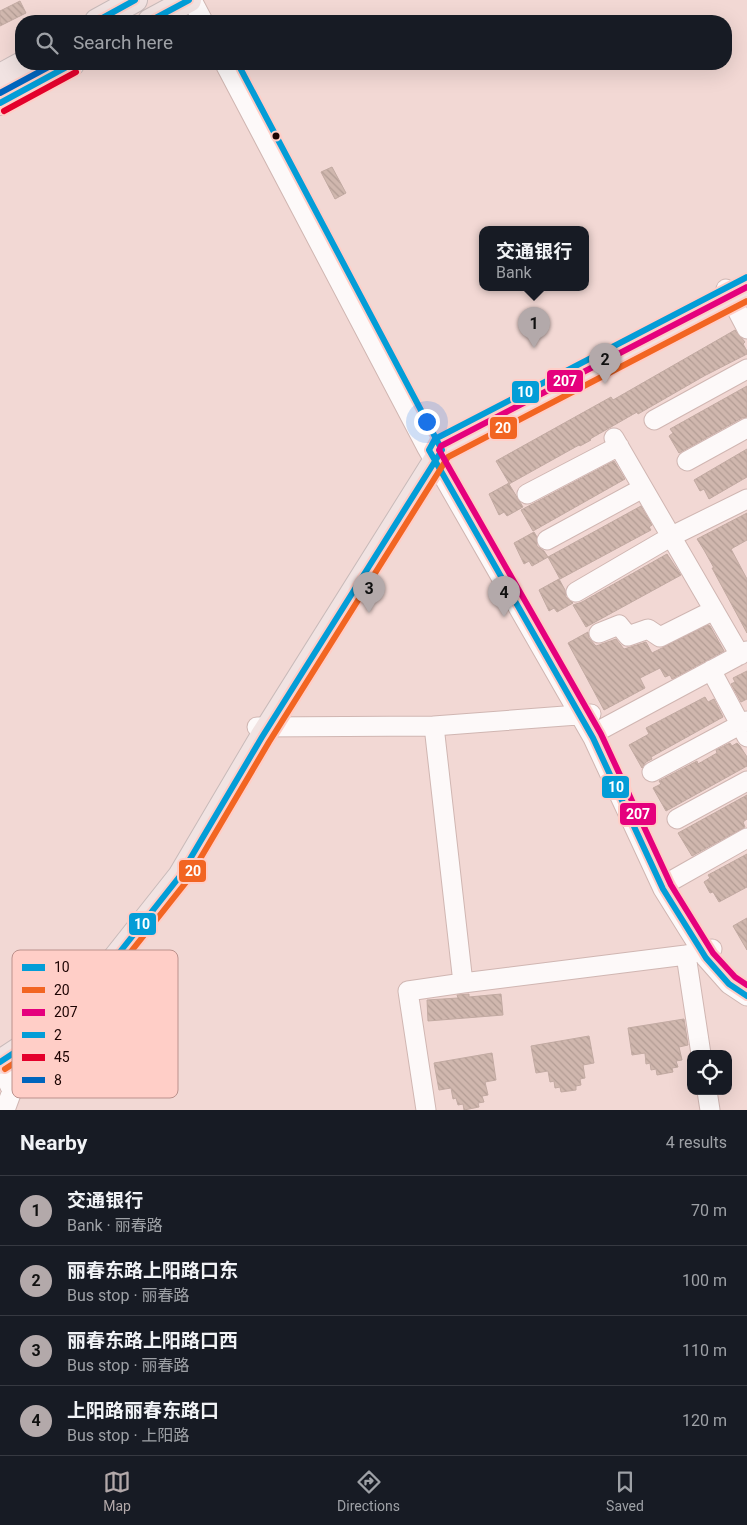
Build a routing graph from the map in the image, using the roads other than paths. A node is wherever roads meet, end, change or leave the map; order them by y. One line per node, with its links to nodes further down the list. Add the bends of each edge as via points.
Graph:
1 (135, 0): 4 (main road)
2 (191, 0): 5 (main road); 6 (street)
3 (205, 0): 7 (street)
4 (108, 15)
5 (162, 15)
6 (200, 15)
7 (213, 15)
8 (15, 68): 12 (main road)
9 (61, 70): 13 (main road)
10 (228, 70): 20 (street)
11 (241, 70): 20 (street)
12 (0, 76)
13 (0, 103)
14 (747, 277): 15 (main road)
15 (735, 293): 16 (street); 20 (main road)
16 (747, 329)
17 (747, 369): 18 (street)
18 (654, 420)
19 (747, 428): 21 (street)
20 (435, 450): 32 (street); 34 (main road)
21 (687, 461)
22 (644, 488): 23 (street, via 617,442); 25 (street); 26 (street)
23 (527, 494)
24 (747, 499): 25 (street)
25 (672, 536): 27 (street); 28 (street)
26 (547, 540)
27 (576, 592)
28 (714, 610): 29 (street, via 660,637 648,629 628,636 619,625); 30 (street)
29 (599, 633)
30 (744, 653): 31 (street)
31 (710, 670): 32 (street); 35 (street)
32 (592, 719): 33 (street); 40 (street); 43 (street, via 593,738 663,890)
33 (434, 726): 34 (street); 45 (street)
34 (262, 727): 41 (main road, via 173,865); 42 (main road, via 180,876)
35 (745, 728): 36 (street)
36 (652, 772)
37 (747, 781): 38 (street)
38 (677, 819)
39 (747, 838): 40 (street)
40 (671, 881): 43 (street)
41 (107, 950)
42 (121, 950)
43 (701, 952): 44 (street); 45 (street); 46 (street, via 729,984); 49 (street)
44 (747, 982)
45 (463, 983): 54 (street, via 408,991)
46 (747, 996)
47 (12, 1040): 48 (main road)
48 (0, 1047)
49 (701, 1050)
50 (12, 1055): 51 (main road)
51 (0, 1063): 53 (street, via 12,1091)
52 (708, 1095): 55 (street)
53 (5, 1110)
54 (426, 1110)
55 (710, 1110)

